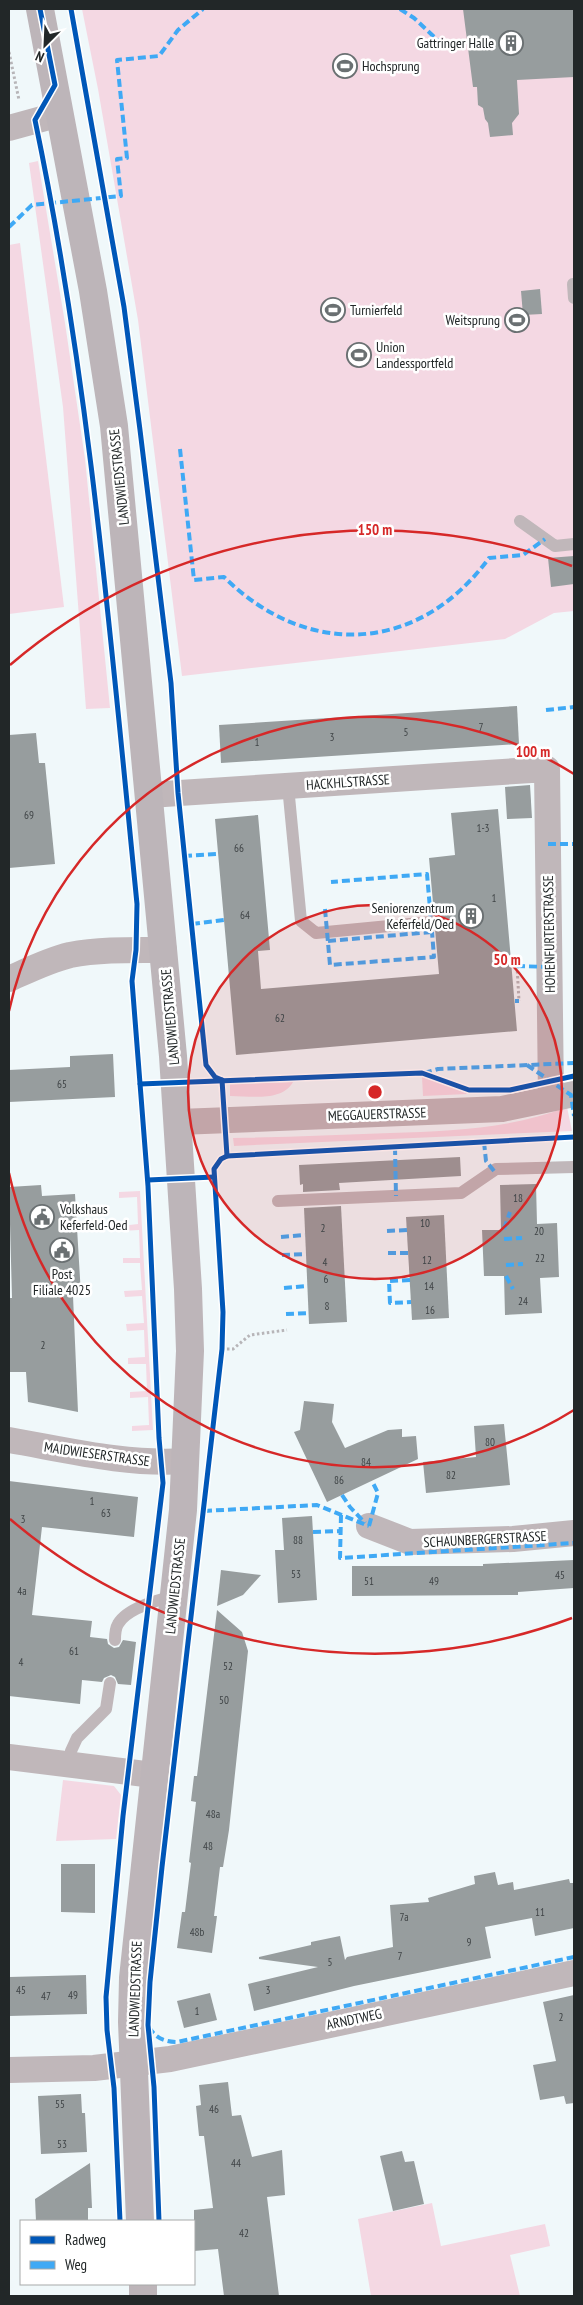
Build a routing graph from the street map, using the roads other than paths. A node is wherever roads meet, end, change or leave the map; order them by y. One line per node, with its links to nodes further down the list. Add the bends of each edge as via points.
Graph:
1 (40, 9): 2 (main road, LANDWIEDSTRASSE)
2 (60, 114): 3 (street); 10 (main road, LANDWIEDSTRASSE, via 114,426)
3 (15, 119)
4 (573, 284): 5 (lane)
5 (574, 298)
6 (520, 521): 7 (lane, via 555,546)
7 (574, 544)
8 (547, 769): 9 (street, HACKHLSTRASSE); 14 (street, HOHENFURTERSTRASSE)
9 (288, 786): 10 (street, HACKHLSTRASSE); 11 (lane, via 301,921 316,933)
10 (150, 795): 12 (main road, LANDWIEDSTRASSE)
11 (431, 922)
12 (164, 950): 13 (street, LANDWIEDSTRASSE, via 71,955); 15 (main road, LANDWIEDSTRASSE)
13 (9, 979)
14 (562, 1096): 15 (street, MEGGAUERSTRASSE, via 502,1109)
15 (179, 1122): 19 (main road, LANDWIEDSTRASSE, via 190,1351)
16 (574, 1167): 17 (lane, via 496,1169 461,1193)
17 (278, 1201)
18 (9, 1440): 19 (street, MAIDWIESERSTRASSE, via 122,1459)
19 (185, 1461): 22 (main road, LANDWIEDSTRASSE)
20 (369, 1526): 21 (street, SCHAUNBERGERSTRASSE, via 410,1542 513,1539)
21 (574, 1533)
22 (174, 1596): 23 (lane, via 150,1602 124,1617 118,1624); 27 (main road, LANDWIEDSTRASSE)
23 (115, 1640)
24 (110, 1683): 26 (lane, via 106,1709 77,1738)
25 (9, 1757): 26 (street)
26 (69, 1765): 27 (street)
27 (153, 1775): 29 (main road, LANDWIEDSTRASSE, via 133,1978)
28 (574, 1972): 29 (street, ARNDTWEG, via 170,2059)
29 (133, 2063): 30 (street, ARNDTWEG, via 94,2068); 31 (main road, LANDWIEDSTRASSE)
30 (9, 2070)
31 (140, 2220)

